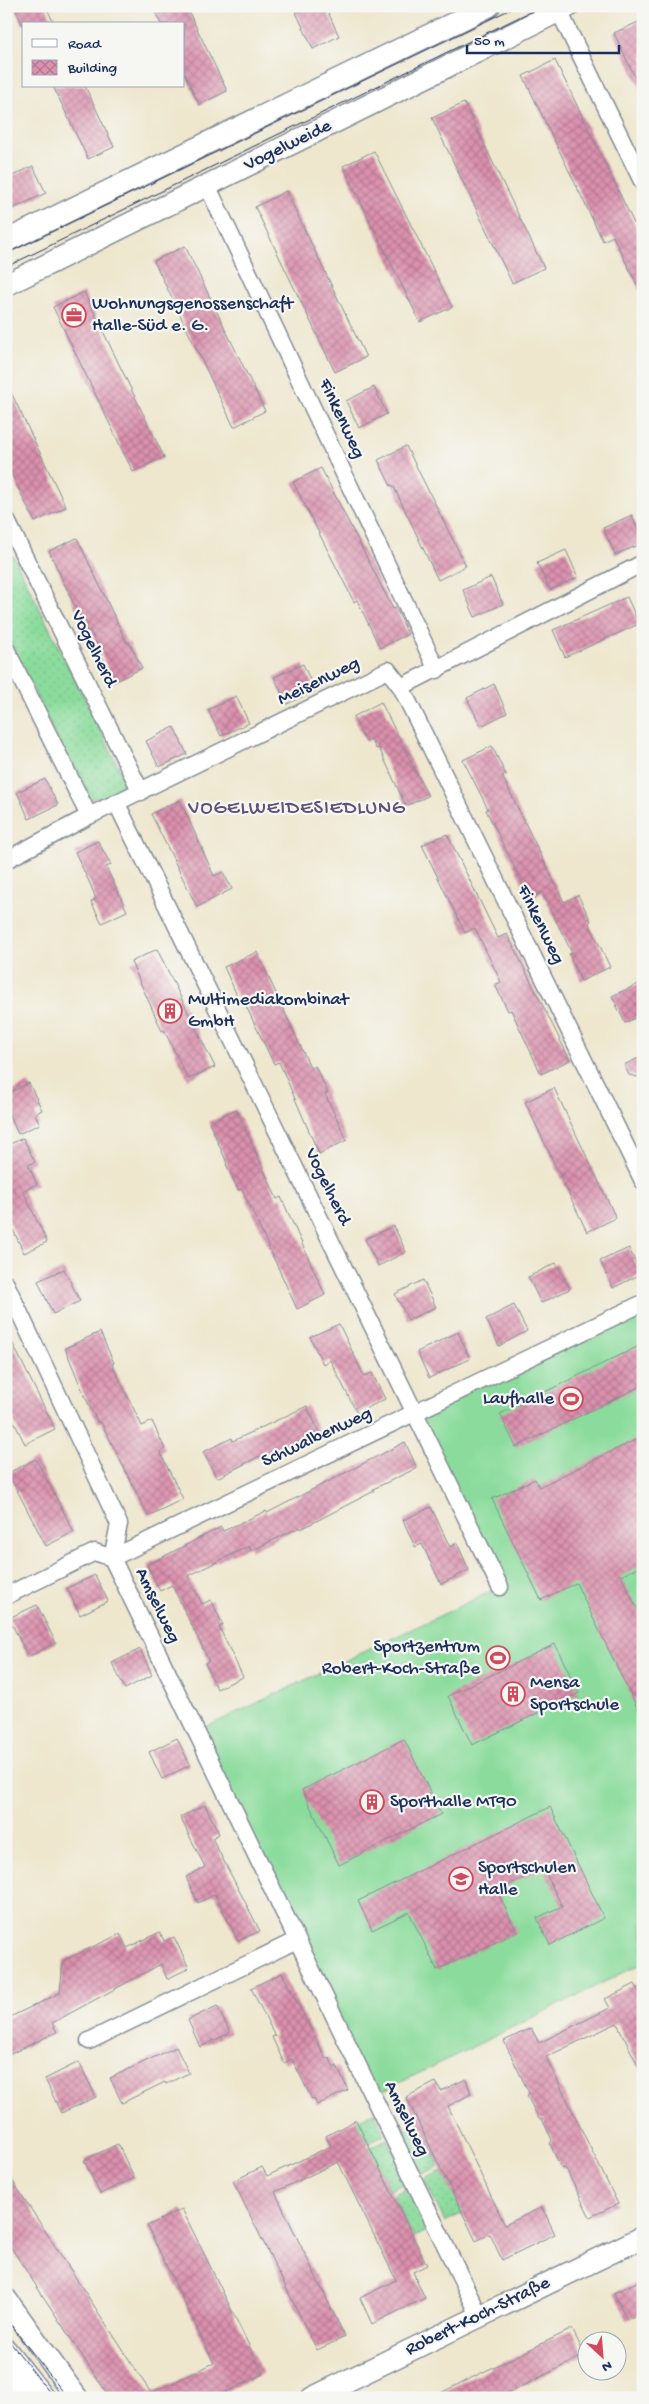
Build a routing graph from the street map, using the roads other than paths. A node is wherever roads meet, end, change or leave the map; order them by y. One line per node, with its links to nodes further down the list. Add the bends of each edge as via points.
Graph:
1 (489, 6): 5 (street, Vogelweide)
2 (564, 9): 3 (street); 4 (street, Vogelweide)
3 (643, 183)
4 (207, 185): 6 (street, Vogelweide); 10 (street, Finkenweg)
5 (6, 242)
6 (6, 285)
7 (7, 524): 12 (street, Vogelherd)
8 (643, 563): 10 (street)
9 (6, 649): 14 (street)
10 (437, 670): 11 (street)
11 (402, 687): 12 (street, Meisenweg, via 388,670); 16 (street, Finkenweg)
12 (141, 792): 13 (street, Meisenweg)
13 (117, 804): 14 (street, Meisenweg); 20 (street, Vogelherd)
14 (89, 816): 15 (street, Meisenweg)
15 (6, 860)
16 (638, 1156): 17 (street, Finkenweg)
17 (643, 1180)
18 (6, 1284): 21 (street, Amselweg, via 119,1524)
19 (643, 1303): 20 (street, Schwalbenweg)
20 (416, 1413): 21 (street, Schwalbenweg); 22 (street, Vogelherd)
21 (112, 1558): 23 (street, via 95,1552); 24 (street, Amselweg)
22 (500, 1587)
23 (6, 1596)
24 (297, 1940): 25 (street); 28 (street, Amselweg)
25 (89, 2041)
26 (643, 2237): 28 (street, Robert-Koch-Straße)
27 (6, 2299): 33 (street)
28 (479, 2315): 34 (street, Robert-Koch-Straße)
29 (6, 2350): 32 (street)
30 (6, 2376): 31 (street)
31 (23, 2398)
32 (44, 2398)
33 (77, 2398)
34 (312, 2398)

